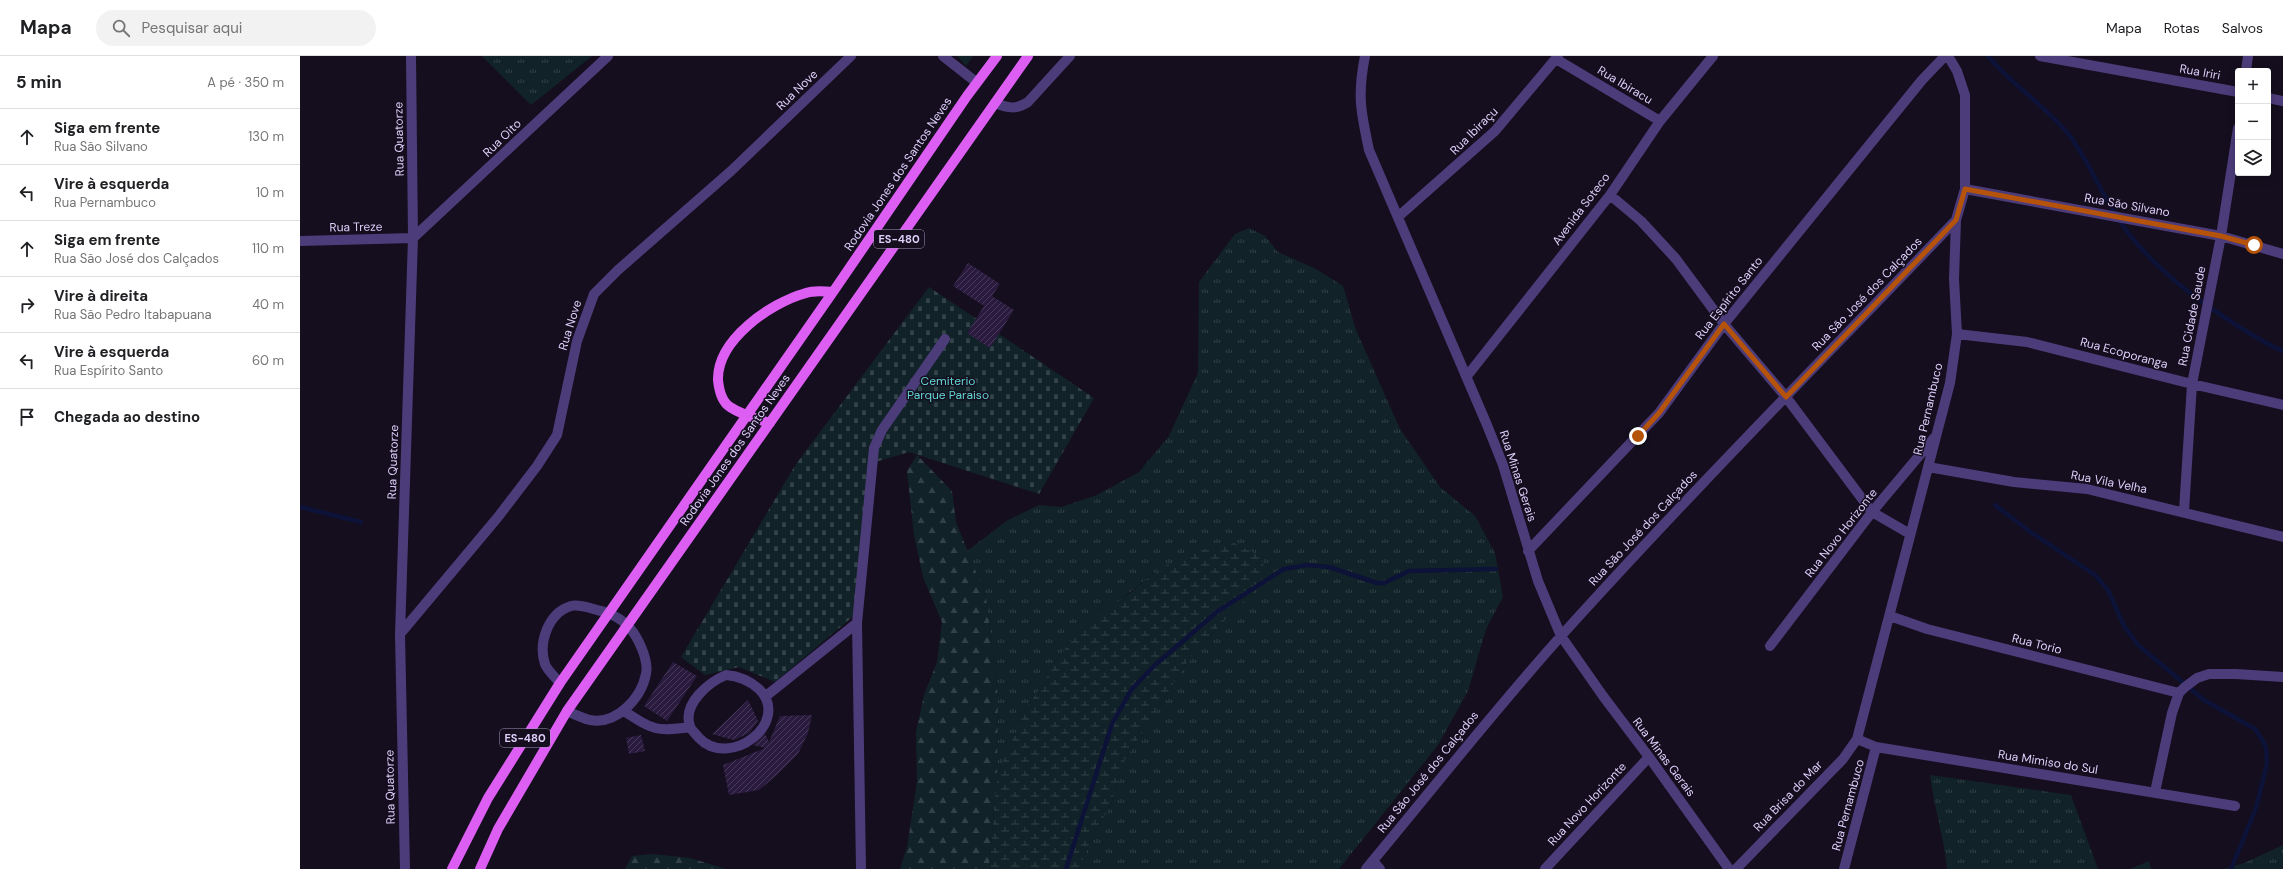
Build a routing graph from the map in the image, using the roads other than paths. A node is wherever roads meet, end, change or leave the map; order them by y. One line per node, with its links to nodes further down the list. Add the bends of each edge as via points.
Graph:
1 (411, 56): 27 (street, Rua Quatorze)
2 (608, 56): 27 (street, Rua Oito)
3 (851, 56): 51 (street, Rua Nove, via 731,171 594,294 577,341 557,435 498,517)
4 (943, 56): 15 (street)
5 (997, 56): 15 (main road, Rodovia Jones dos Santos Neves / ES-480)
6 (1028, 56): 19 (main road, Rodovia Jones dos Santos Neves / ES-480)
7 (1070, 56): 19 (street, via 1021,107 1014,109)
8 (1365, 56): 24 (street, Rua Minas Gerais, via 1360,95 1363,122 1369,150)
9 (1713, 56): 20 (street, Avenida Soteco)
10 (1946, 56): 22 (street, Rua Pernambuco, via 1957,71 1965,95); 31 (street, Rua Espírito Santo, via 1922,80)
11 (2040, 56): 16 (street, Rua Iriri)
12 (2248, 56): 14 (street)
13 (1557, 57): 20 (street, Rua Ibiracu); 24 (street, Rua Ibiraçu, via 1495,131)
14 (2246, 68)
15 (976, 82): 30 (main road, Rodovia Jones dos Santos Neves / ES-480)
16 (2235, 91)
17 (2271, 99): 18 (street)
18 (2283, 101)
19 (995, 103): 39 (main road, Rodovia Jones dos Santos Neves / ES-480)
20 (1660, 121): 23 (street, Avenida Soteco)
21 (2236, 140): 26 (street, Rua Cidade Saude)
22 (1965, 189): 25 (street, Rua Pernambuco); 26 (street, Rua São Silvano)
23 (1610, 195): 31 (street, via 1660,240); 34 (street, Avenida Soteco)
24 (1399, 216): 34 (street, Rua Minas Gerais)
25 (1956, 220): 32 (street, Rua Pernambuco, via 1954,279); 36 (street, Rua São José dos Calçados)
26 (2221, 236): 29 (street, Rua São Silvano); 35 (street, Rua Cidade Saude)
27 (413, 238): 28 (street, Rua Treze); 51 (street, Rua Quatorze)
28 (300, 241)
29 (2283, 254)
30 (833, 292): 38 (main road, Rodovia Jones dos Santos Neves / ES-480); 38 (main road, via 807,292 789,299 760,317 728,346 718,372 718,386 729,407)
31 (1724, 324): 36 (street); 46 (street, Rua Espírito Santo, via 1659,413)
32 (1957, 334): 35 (street, Rua Ecoporanga, via 2026,342); 40 (street, Rua Pernambuco, via 1950,384)
33 (945, 339): 49 (street, via 882,430 874,448)
34 (1467, 376): 46 (street, Rua Minas Gerais, via 1503,466)
35 (2192, 384): 37 (street, Rua Ecoporanga); 42 (street, Rua Cidade Saude)
36 (1786, 397): 43 (street); 52 (street, Rua São José dos Calçados, via 1737,446)
37 (2283, 405)
38 (746, 415): 39 (main road); 47 (main road, Rodovia Jones dos Santos Neves / ES-480)
39 (770, 423): 50 (main road, Rodovia Jones dos Santos Neves / ES-480)
40 (1935, 437): 41 (street, Rua Pernambuco); 43 (street, Rua Novo Horizonte)
41 (1928, 467): 42 (street, Rua Vila Velha, via 2014,482 2088,488); 44 (street, Rua Pernambuco)
42 (2184, 511): 45 (street, Rua Vila Velha)
43 (1872, 512): 44 (street); 53 (street, Rua Novo Horizonte)
44 (1910, 534): 48 (street, Rua Pernambuco)
45 (2283, 537)
46 (1528, 551): 52 (street, Rua Minas Gerais)
47 (607, 612): 50 (street); 55 (main road, Rodovia Jones dos Santos Neves / ES-480); 55 (street, via 574,605 564,608 551,621 542,644 542,653 545,666)
48 (1890, 616): 56 (street, Rua Torio, via 1942,633); 61 (street, Rua Pernambuco)
49 (857, 623): 57 (street); 70 (street)
50 (628, 626): 58 (main road, Rodovia Jones dos Santos Neves / ES-480); 59 (street, via 644,657 646,674 638,692)
51 (400, 634): 67 (street, Rua Quatorze)
52 (1561, 636): 63 (street, Rua Minas Gerais); 66 (street, Rua São José dos Calçados, via 1476,733)
53 (1770, 646)
54 (2283, 677): 56 (street, via 2209,674 2197,678)
55 (560, 682): 68 (main road, Rodovia Jones dos Santos Neves / ES-480, via 488,798)
56 (2178, 693): 64 (street)
57 (766, 696): 60 (street, via 755,685 742,678 726,675 718,678 709,683 694,702 688,719); 60 (street, via 769,709 763,728 744,744 727,749 710,746)
58 (567, 711): 59 (street, via 590,720 609,719); 69 (main road, Rodovia Jones dos Santos Neves / ES-480, via 498,829)
59 (624, 711): 60 (street, via 641,723 664,731)
60 (690, 727)
61 (1857, 739): 62 (street, Rua Mimiso do Sul); 75 (street, Rua Brisa do Mar, via 1843,759)
62 (1876, 747): 64 (street, Rua Mimiso do Sul); 76 (street, Rua Pernambuco)
63 (1649, 757): 73 (street, Rua Novo Horizonte); 74 (street, Rua Minas Gerais)
64 (2155, 792): 65 (street, Rua Mimiso do Sul)
65 (2235, 806)
66 (1373, 861): 71 (street, Rua São José dos Calçados); 72 (street)
67 (405, 869)
68 (452, 869)
69 (480, 869)
70 (861, 869)
71 (1366, 869)
72 (1380, 869)
73 (1545, 869)
74 (1729, 869)
75 (1736, 869)
76 (1844, 869)

